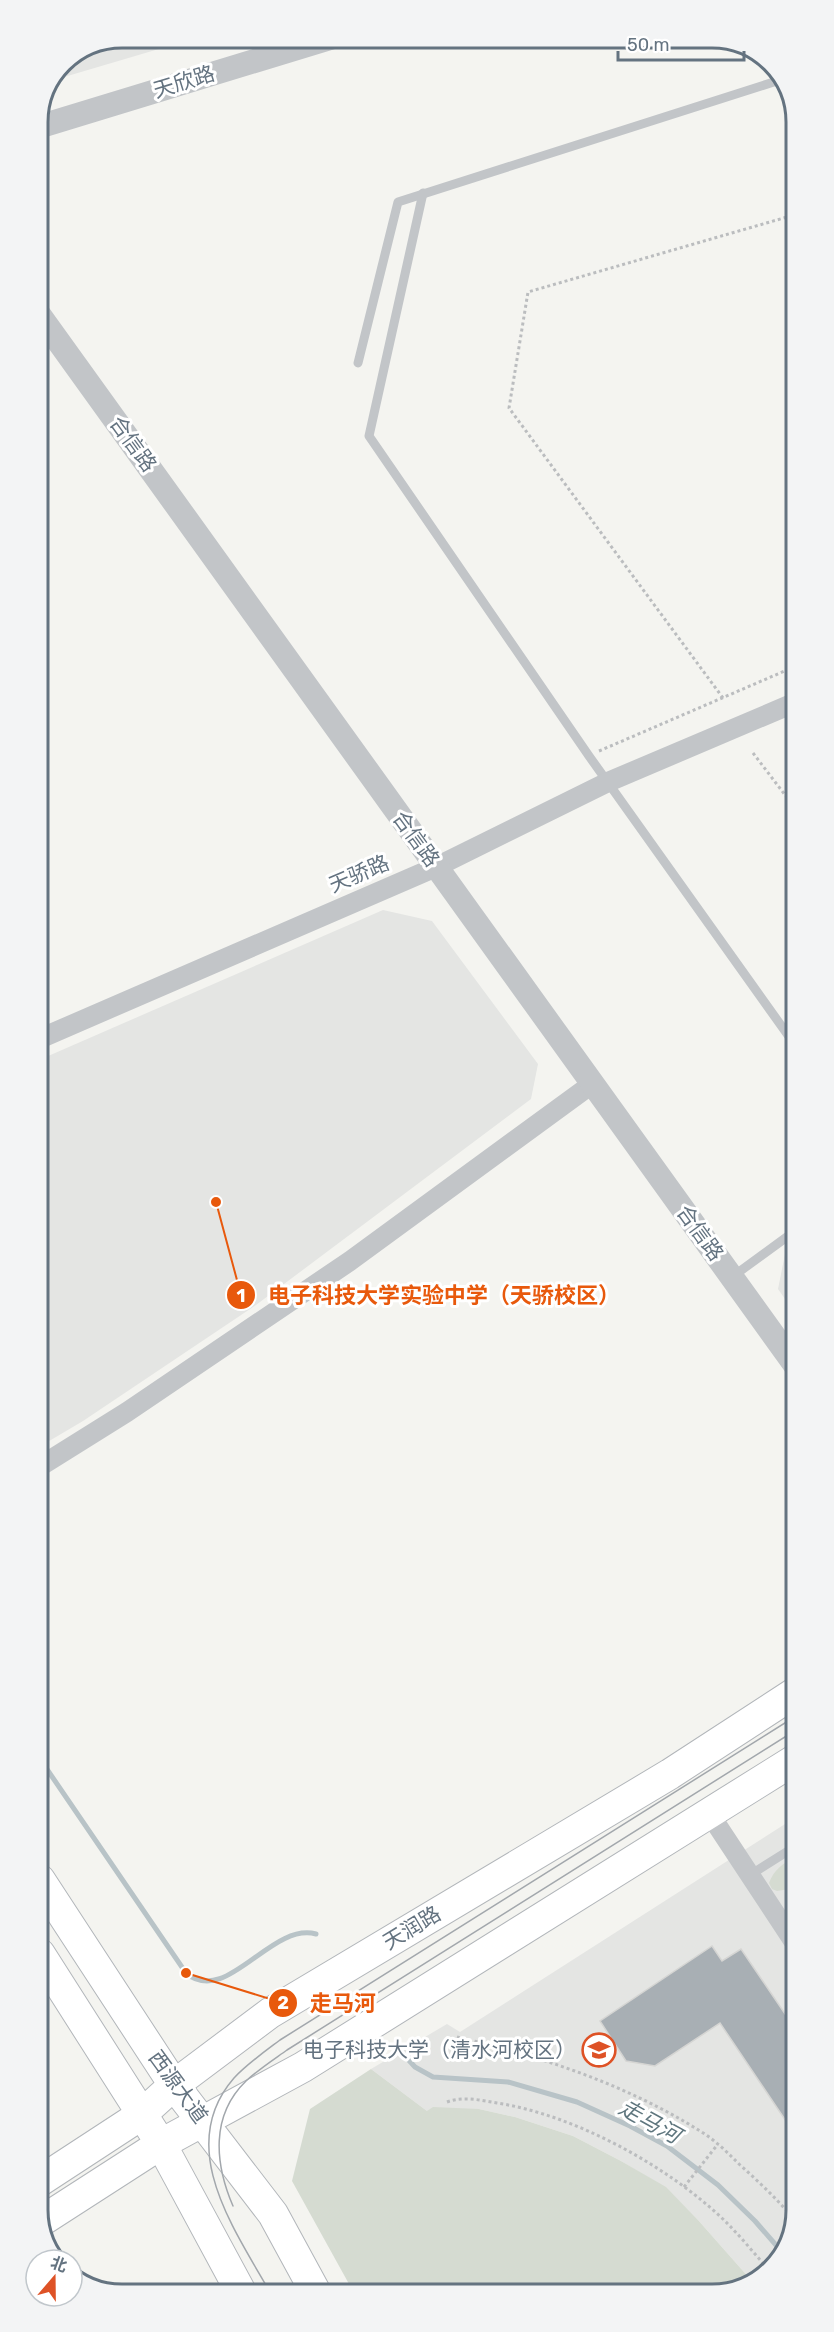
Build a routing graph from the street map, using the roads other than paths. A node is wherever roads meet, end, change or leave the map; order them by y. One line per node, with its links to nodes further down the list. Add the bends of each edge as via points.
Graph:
1 (297, 48): 3 (street, 天欣路)
2 (774, 82): 4 (lane)
3 (48, 124)
4 (423, 193): 6 (lane, via 398,202); 8 (lane, via 369,436)
5 (48, 326): 9 (street, 合信路)
6 (358, 363)
7 (786, 706): 8 (street, 天骄路)
8 (608, 782): 9 (street, 天骄路); 10 (lane)
9 (436, 867): 11 (street, 天骄路); 12 (street, 合信路)
10 (786, 1032)
11 (48, 1035)
12 (592, 1084): 14 (street, 合信路); 16 (street, via 350,1261)
13 (786, 1238): 14 (lane)
14 (732, 1277): 15 (street, 合信路)
15 (786, 1352)
16 (48, 1461)
17 (786, 1699): 25 (main road, 天润路, via 670,1774 270,2013)
18 (786, 1765): 19 (main road)
19 (709, 1813): 21 (street); 27 (main road, via 303,2067)
20 (786, 1852): 21 (lane)
21 (750, 1875): 23 (street)
22 (48, 1892): 25 (main road, 西源大道)
23 (786, 1930)
24 (48, 1967): 26 (main road, 西源大道)
25 (174, 2085): 26 (main road, 天润路); 27 (main road, 西源大道)
26 (141, 2115): 28 (main road, 西源大道); 29 (main road, 天润路)
27 (202, 2121): 28 (main road); 32 (main road, 西源大道, via 273,2214)
28 (161, 2144): 30 (main road); 31 (main road, 西源大道)
29 (48, 2176)
30 (49, 2216)
31 (237, 2284)
32 (311, 2284)

